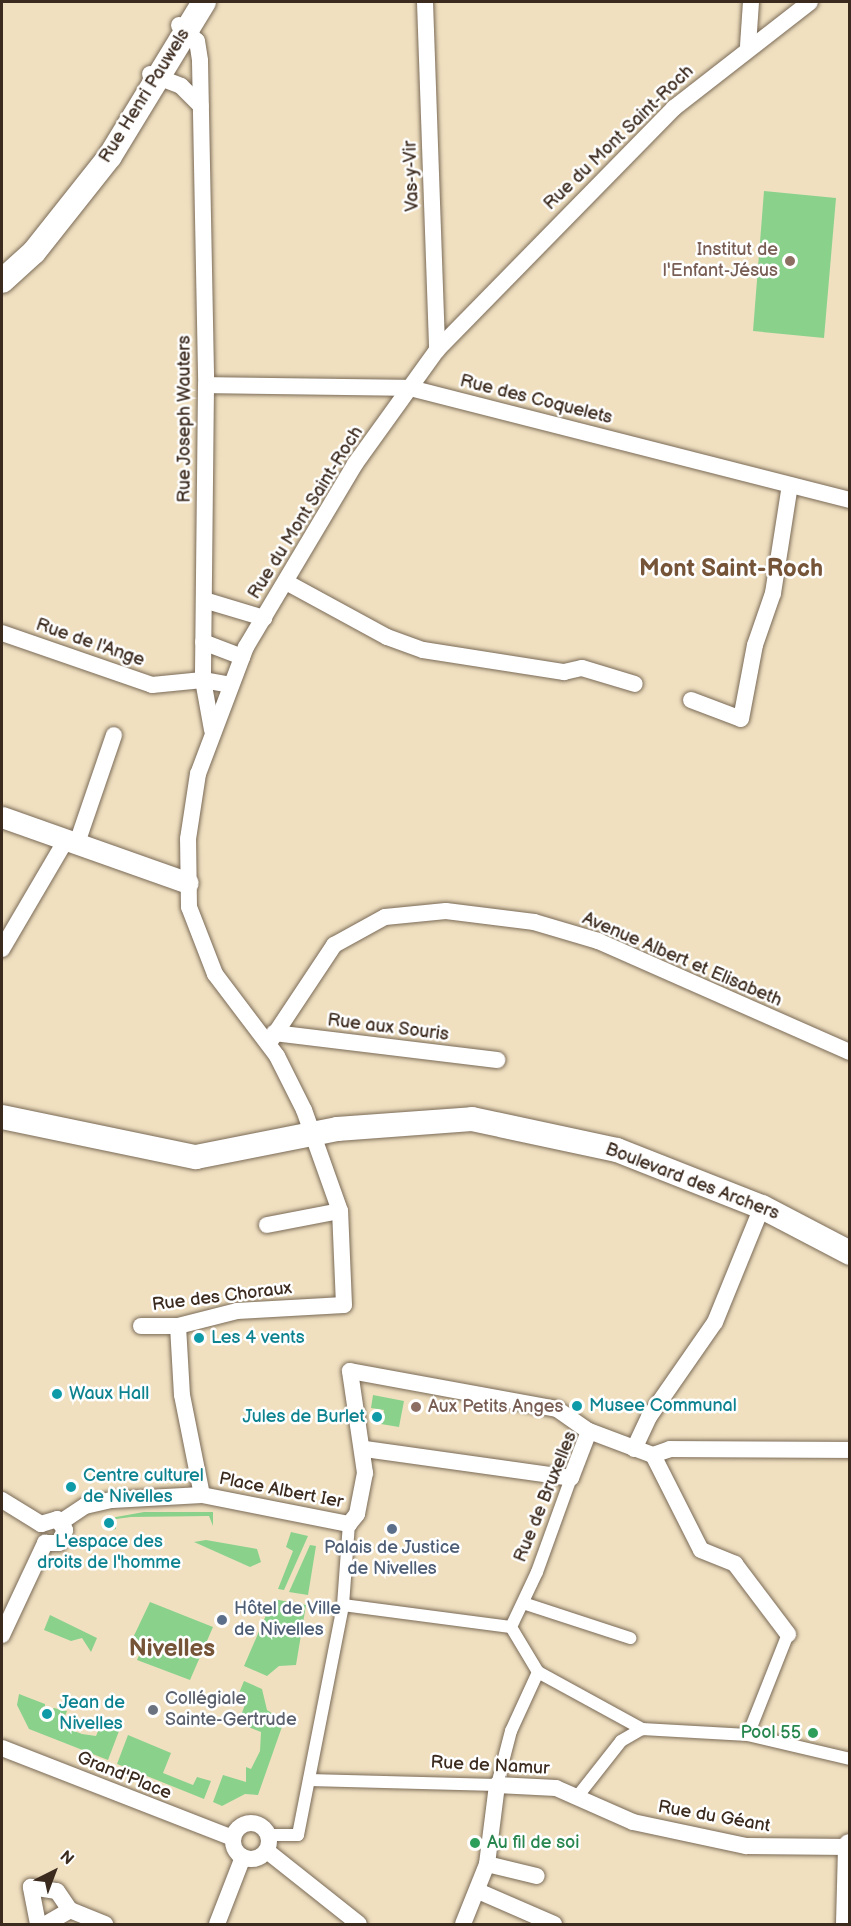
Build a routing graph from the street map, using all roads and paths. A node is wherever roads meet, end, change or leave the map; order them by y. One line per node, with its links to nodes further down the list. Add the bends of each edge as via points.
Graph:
1 (193, 2): 6 (main road, Rue Henri Pauwels)
2 (204, 2): 6 (main road, Rue Henri Pauwels)
3 (425, 2): 11 (street, Vas-y-Vir)
4 (751, 2): 7 (street)
5 (810, 2): 7 (street, Rue du Mont Saint-Roch)
6 (183, 27): 8 (main road, Rue Henri Pauwels); 9 (street, Rue Joseph Wauters, via 197,41)
7 (748, 46): 11 (street, Rue du Mont Saint-Roch, via 674,108)
8 (154, 76): 9 (street, via 181,86); 10 (main road, Rue Henri Pauwels, via 84,188 34,252)
9 (201, 106): 12 (street, Rue Joseph Wauters)
10 (2, 281)
11 (437, 350): 13 (street, Rue du Mont Saint-Roch)
12 (206, 385): 13 (street, Rue des Coquelets); 17 (street, Rue Joseph Wauters)
13 (410, 388): 14 (street, Rue des Coquelets); 16 (street, Rue du Mont Saint-Roch, via 355,464)
14 (790, 485): 15 (street, Rue des Coquelets); 25 (street, via 773,593 741,719)
15 (849, 500)
16 (286, 582): 18 (street, Rue du Mont Saint-Roch); 23 (street, via 387,637 423,650 564,672 582,668)
17 (204, 600): 18 (street); 20 (street, Rue Joseph Wauters)
18 (264, 618): 21 (street, Rue du Mont Saint-Roch)
19 (2, 633): 22 (street, Rue de l'Ange, via 152,685)
20 (203, 642): 21 (street); 22 (street, Rue Joseph Wauters)
21 (242, 657): 24 (street, Rue du Mont Saint-Roch)
22 (203, 680): 24 (street, Rue de l'Ange); 27 (street, Rue Joseph Wauters)
23 (635, 684)
24 (231, 685): 27 (street, Rue du Mont Saint-Roch)
25 (691, 700)
26 (114, 735): 29 (street)
27 (210, 737): 30 (street, Rue du Mont Saint-Roch, via 190,813)
28 (2, 817): 29 (street)
29 (71, 841): 30 (street); 31 (street)
30 (188, 883): 32 (street, Rue du Mont Saint-Roch, via 189,906 215,974)
31 (2, 949)
32 (271, 1038): 33 (street, Avenue Albert et Elisabeth, via 334,945 359,927 385,917 466,912 534,921 598,942); 34 (street, Rue aux Souris); 36 (street, Rue du Mont Saint-Roch)
33 (849, 1052)
34 (497, 1060)
35 (2, 1117): 36 (main road, Boulevard des Archers, via 196,1157)
36 (313, 1135): 37 (main road, Boulevard des Archers, via 472,1119 617,1150); 38 (street, Rue du Mont Saint-Roch)
37 (762, 1207): 40 (main road, Boulevard des Archers); 46 (street, via 715,1322 649,1417)
38 (340, 1211): 39 (street); 41 (street, Rue du Mont Saint-Roch)
39 (267, 1225)
40 (849, 1252)
41 (344, 1305): 43 (street, Rue des Choraux, via 237,1311)
42 (141, 1326): 43 (street, Rue des Choraux)
43 (178, 1326): 50 (street, via 187,1430)
44 (589, 1431): 45 (street, Place Albert Ier, via 557,1409 350,1371); 46 (street, Rue de Bruxelles); 49 (street, Rue de Bruxelles)
45 (364, 1449): 49 (street); 54 (street, Place Albert Ier, via 361,1496)
46 (634, 1449): 48 (street, Rue de Bruxelles)
47 (849, 1450): 48 (street, Rue de Bruxelles, via 670,1449)
48 (653, 1455): 59 (street, via 701,1550 735,1564)
49 (571, 1478): 56 (street, Rue de Bruxelles)
50 (202, 1495): 52 (street, Place Albert Ier, via 112,1500 85,1506); 54 (street, Place Albert Ier)
51 (8, 1503): 53 (street)
52 (61, 1522): 53 (street, via 48,1519); 55 (street, via 63,1539)
53 (41, 1524): 55 (street)
54 (349, 1524): 57 (street)
55 (45, 1543): 60 (street)
56 (523, 1603): 58 (street, Rue de Bruxelles); 61 (street)
57 (344, 1605): 58 (street); 67 (street)
58 (511, 1627): 62 (street)
59 (788, 1634): 64 (street)
60 (2, 1635)
61 (630, 1638)
62 (538, 1672): 63 (street); 68 (street, via 511,1731)
63 (642, 1729): 64 (street); 69 (street, via 625,1736)
64 (748, 1735): 66 (street)
65 (2, 1748): 70 (street, Grand'Place)
66 (849, 1759)
67 (309, 1779): 68 (street, Rue de Namur); 71 (street, via 298,1835)
68 (497, 1785): 69 (street, Rue de Namur, via 556,1788); 74 (street)
69 (577, 1797): 72 (street, Rue du Géant, via 633,1822 714,1840 769,1848)
70 (233, 1838): 71 (street, via 250,1823); 73 (street)
71 (268, 1843): 73 (street, via 256,1859); 83 (street)
72 (849, 1847): 78 (main road)
73 (243, 1857): 82 (street)
74 (487, 1864): 75 (street); 76 (street)
75 (537, 1876)
76 (478, 1891): 84 (street); 85 (street)
77 (70, 1910): 79 (street, via 57,1891 31,1887); 80 (street); 81 (street)
78 (848, 1911)
79 (38, 1924)
80 (46, 1924)
81 (105, 1924)
82 (217, 1924)
83 (358, 1924)
84 (464, 1924)
85 (554, 1924)

